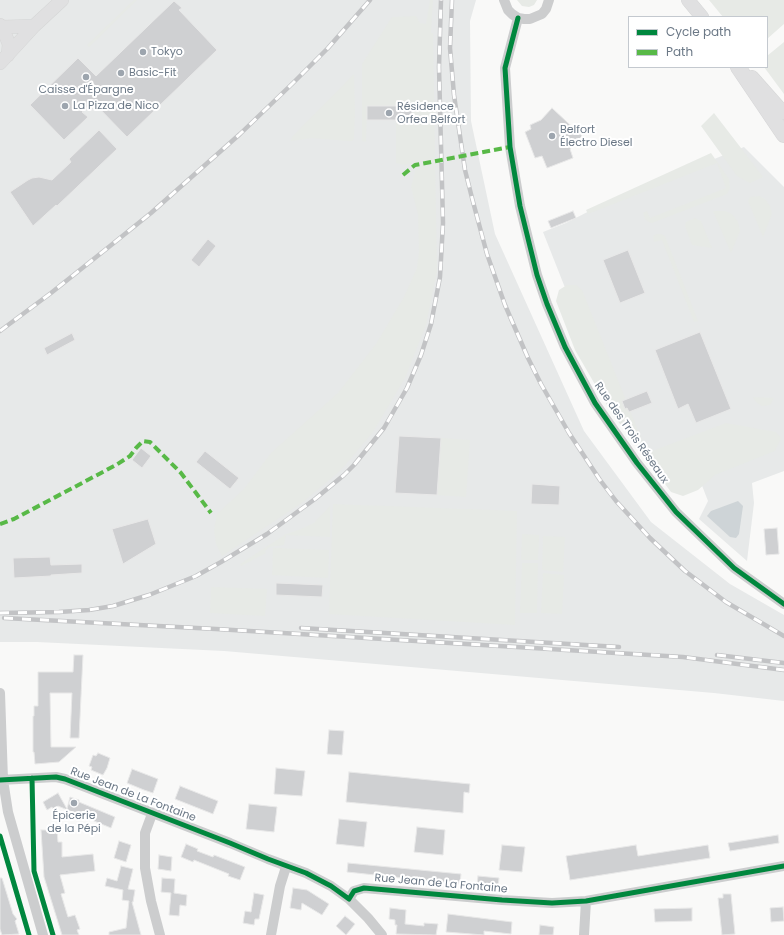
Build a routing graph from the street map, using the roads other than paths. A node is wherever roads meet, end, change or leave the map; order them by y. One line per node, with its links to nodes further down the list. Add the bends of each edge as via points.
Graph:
1 (50, 0): 9 (main road)
2 (62, 0): 9 (main road)
3 (504, 0): 7 (street, via 508,10)
4 (549, 0): 7 (street, via 546,9 536,17)
5 (688, 0): 6 (main road)
6 (701, 16)
7 (518, 18): 15 (street, Rue des Trois Réseaux, via 505,68 510,147 520,206 537,275 565,347 595,403 636,462 676,512 734,568)
8 (1, 26): 9 (main road); 10 (main road, via 9,44)
9 (34, 26): 10 (main road)
10 (4, 59)
11 (739, 68): 14 (highway)
12 (744, 68): 13 (main road)
13 (784, 113)
14 (784, 135)
15 (784, 604)
16 (0, 693): 17 (street)
17 (1, 780): 18 (street, Rue Jean de La Fontaine, via 56,777 65,779); 23 (street)
18 (152, 814): 20 (street, Rue Jean de La Fontaine); 24 (street, via 146,833 145,868)
19 (784, 866): 22 (street, Rue Jean de La Fontaine)
20 (286, 867): 21 (street, Rue Jean de La Fontaine, via 306,873 331,886); 25 (street, via 280,886)
21 (348, 899): 22 (street, Rue Jean de La Fontaine, via 354,891 364,888 502,900); 26 (street)
22 (586, 901): 27 (street)
23 (43, 935)
24 (160, 935)
25 (272, 935)
26 (382, 935)
27 (584, 935)

